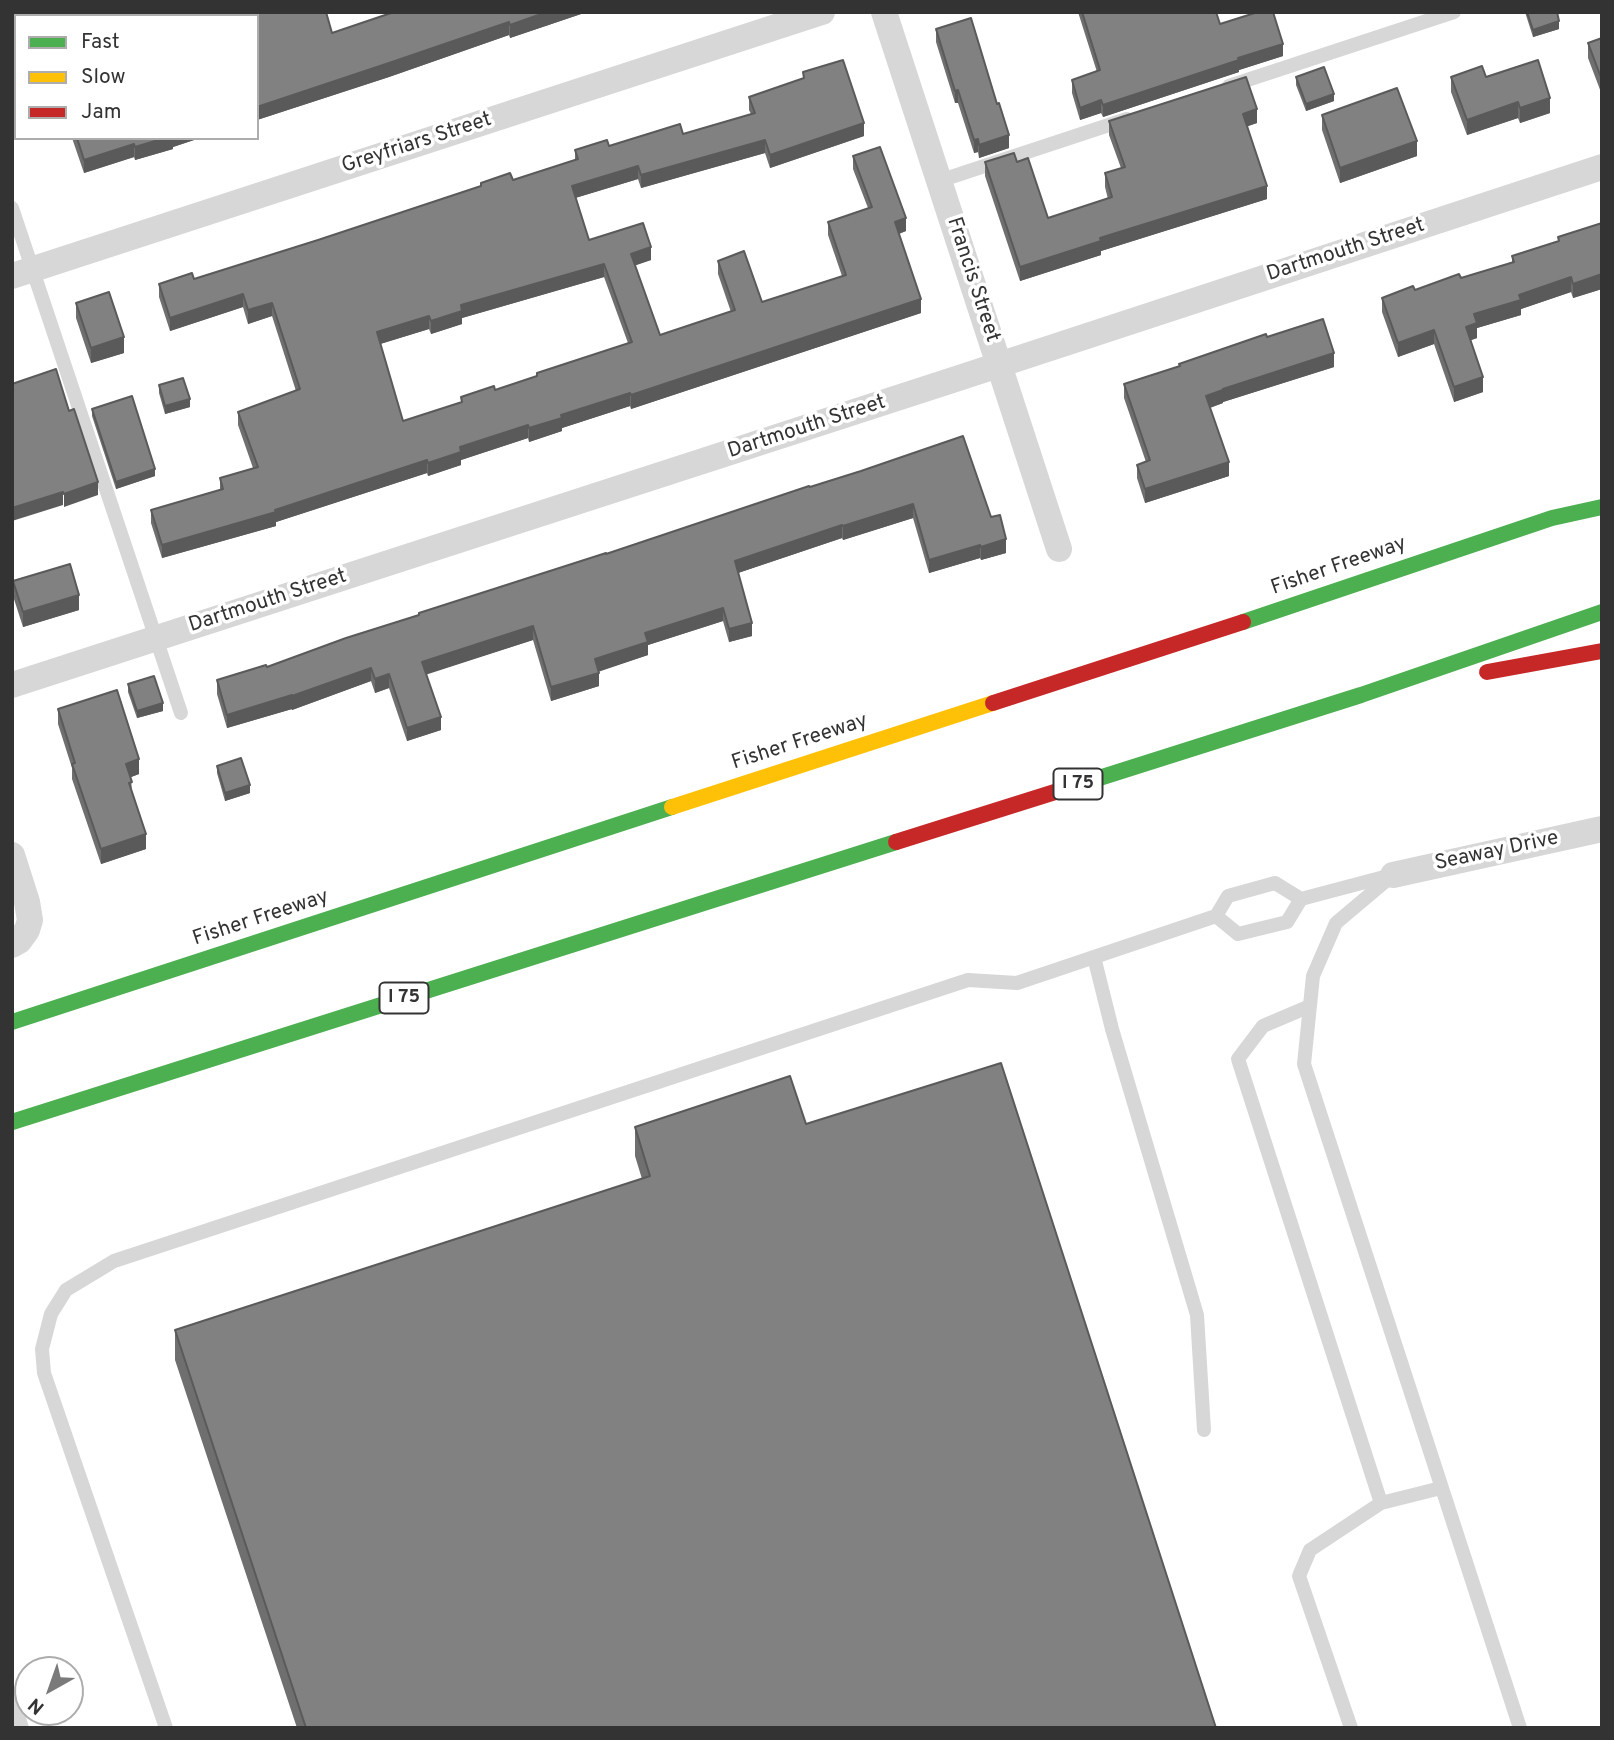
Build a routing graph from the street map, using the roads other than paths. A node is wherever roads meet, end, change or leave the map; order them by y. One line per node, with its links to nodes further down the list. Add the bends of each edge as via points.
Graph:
1 (821, 12): 9 (street, Greyfriars Street)
2 (884, 12): 7 (street, Francis Street)
3 (1454, 12): 4 (lane)
4 (1217, 90)
5 (1138, 116): 7 (lane)
6 (1602, 167): 10 (street, Dartmouth Street)
7 (939, 181): 10 (street, Francis Street)
8 (12, 208): 9 (lane)
9 (23, 272): 16 (lane)
10 (999, 365): 14 (street, Francis Street); 16 (street, Dartmouth Street)
11 (1592, 493): 13 (highway)
12 (1602, 507): 13 (highway, Fisher Freeway)
13 (1552, 518): 29 (highway, Fisher Freeway)
14 (1059, 548)
15 (1602, 612): 19 (highway, I 75)
16 (157, 638): 18 (street, Dartmouth Street); 20 (lane)
17 (1602, 651): 19 (highway)
18 (12, 685)
19 (1361, 695): 30 (highway, I 75)
20 (181, 713)
21 (1602, 829): 23 (street, Seaway Drive)
22 (12, 855): 26 (street, via 30,920)
23 (1393, 875): 24 (lane); 28 (lane, via 1336,923 1313,975)
24 (1301, 899): 25 (lane, via 1275,883 1228,896); 25 (lane, via 1287,922 1238,934)
25 (1216, 916): 27 (lane)
26 (20, 938)
27 (1094, 957): 31 (lane, via 1197,1315); 36 (lane, via 1017,983 968,980 114,1261 66,1290 51,1314 42,1349 44,1373)
28 (1310, 1006): 32 (lane, via 1304,1064); 33 (lane, via 1263,1026 1238,1059)
29 (12, 1022)
30 (12, 1122)
31 (1204, 1430)
32 (1441, 1488): 33 (lane); 38 (lane)
33 (1381, 1503): 37 (lane, via 1310,1550 1299,1576)
34 (12, 1696): 35 (lane)
35 (22, 1728)
36 (166, 1728)
37 (1351, 1728)
38 (1520, 1728)

